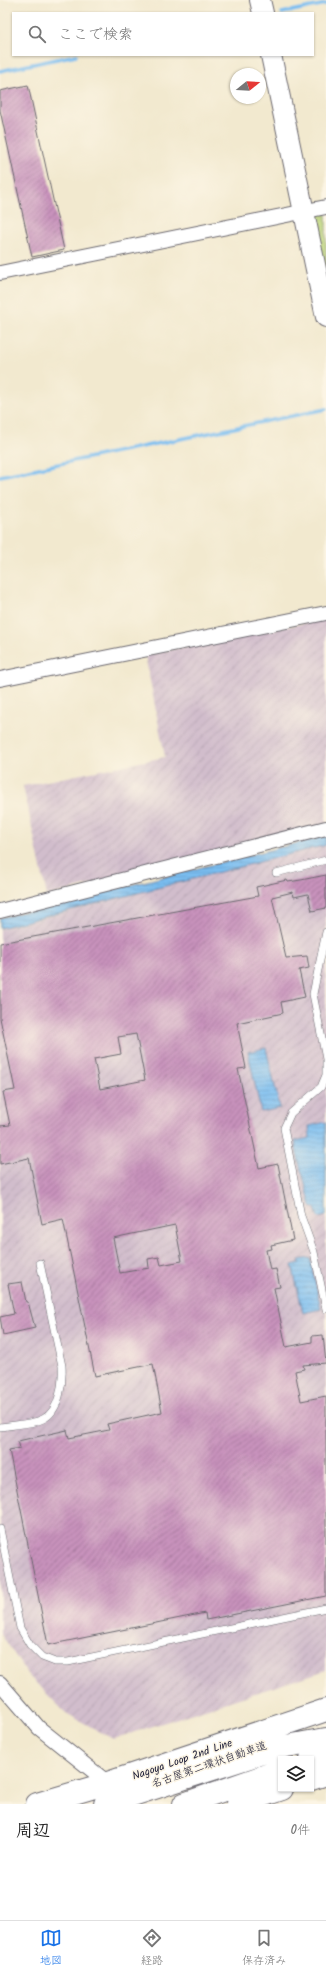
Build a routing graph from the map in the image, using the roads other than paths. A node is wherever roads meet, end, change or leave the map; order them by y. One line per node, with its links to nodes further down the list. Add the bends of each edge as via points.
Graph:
1 (260, 0): 2 (street)
2 (263, 12)
3 (271, 56): 5 (street)
4 (326, 207): 5 (street)
5 (304, 211): 6 (street); 7 (street)
6 (0, 273)
7 (326, 317)
8 (326, 613): 9 (street)
9 (0, 680)
10 (326, 828): 13 (street)
11 (326, 860): 12 (lane)
12 (276, 873)
13 (0, 911)
14 (326, 932): 16 (lane, via 313,994 326,1059 326,1075 322,1087 291,1113 284,1128 301,1216 314,1252)
15 (40, 1262): 17 (lane, via 63,1380 56,1403 49,1414 42,1419)
16 (326, 1309)
17 (0, 1427)
18 (0, 1529): 19 (lane, via 20,1628 30,1645 42,1657 55,1662 68,1662)
19 (326, 1608)
20 (0, 1683): 31 (street, via 39,1728)
21 (326, 1710): 31 (highway, Nagoya Loop 2nd Line)
22 (326, 1724): 33 (highway, 名古屋第二環状自動車道)
23 (326, 1739): 31 (highway, via 286,1746)
24 (326, 1743): 34 (highway, 名古屋第二環状自動車道)
25 (326, 1754): 26 (highway)
26 (314, 1758)
27 (278, 1771): 35 (highway)
28 (326, 1774): 29 (highway)
29 (314, 1778)
30 (278, 1790): 36 (highway)
31 (106, 1794): 32 (highway, Nagoya Loop 2nd Line)
32 (36, 1804)
33 (91, 1804)
34 (147, 1804)
35 (184, 1804)
36 (238, 1804)

